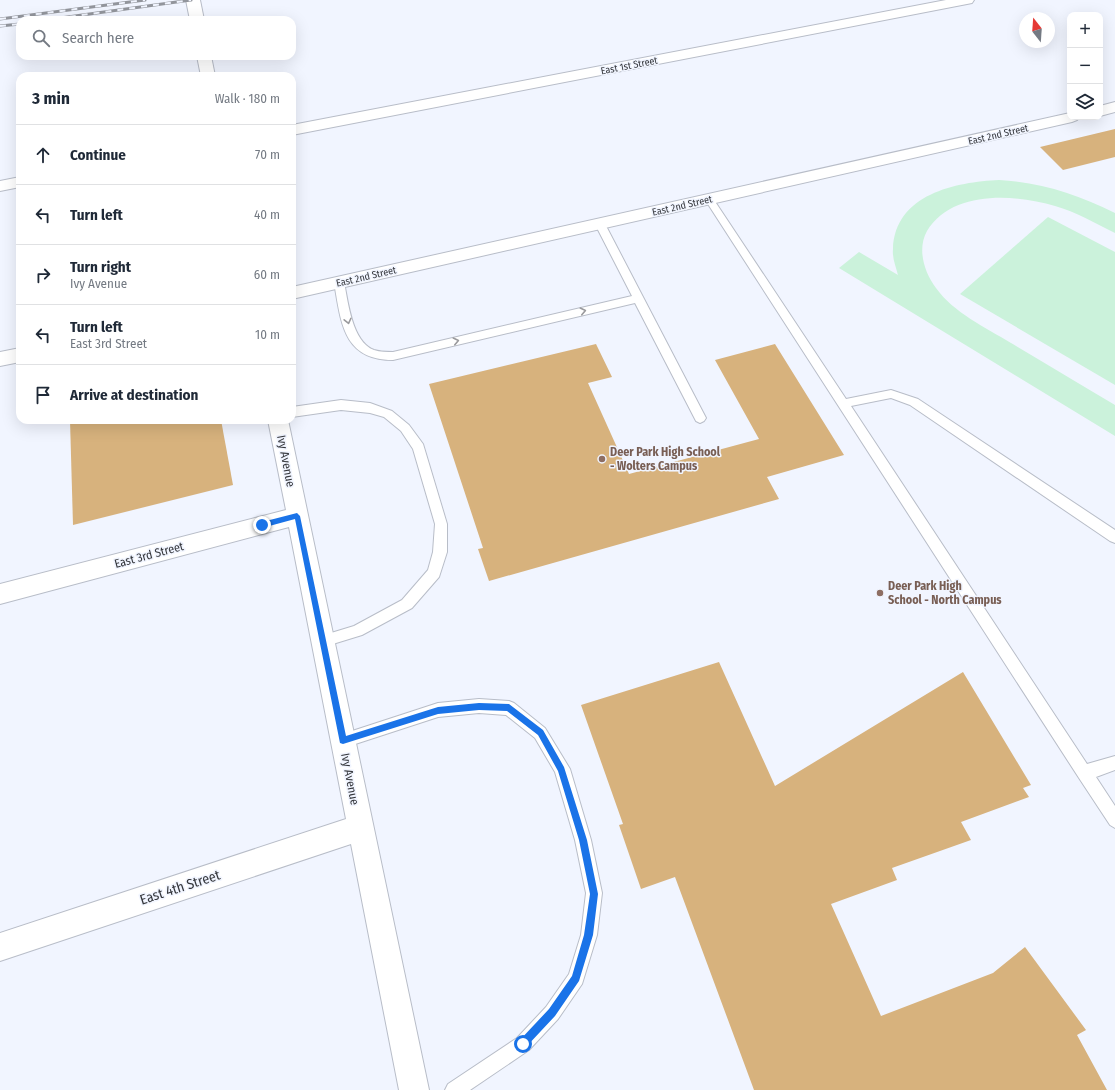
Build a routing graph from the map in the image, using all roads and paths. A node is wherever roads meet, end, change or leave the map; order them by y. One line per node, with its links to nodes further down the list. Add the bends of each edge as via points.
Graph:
1 (193, 0): 3 (street)
2 (967, 0): 9 (street, East 1st Street)
3 (196, 16)
4 (205, 60): 5 (street)
5 (207, 72)
6 (1115, 107): 7 (street)
7 (1103, 110)
8 (1067, 118): 12 (street, East 2nd Street)
9 (296, 129)
10 (16, 183): 11 (street)
11 (0, 186)
12 (709, 199): 13 (street, East 2nd Street); 19 (lane)
13 (600, 224): 14 (street, East 2nd Street); 16 (lane)
14 (339, 282): 15 (street, East 2nd Street); 16 (lane, one-way to 16, via 350,329 356,341 364,351 378,356 393,356)
15 (296, 292)
16 (638, 298): 21 (lane)
17 (16, 356): 18 (street)
18 (0, 359)
19 (843, 404): 24 (lane, via 891,394 914,402); 29 (lane)
20 (296, 411): 26 (lane, via 341,405 370,408 388,414 405,428 418,447 441,524 440,552 434,573 407,604 357,631)
21 (700, 418)
22 (279, 424): 23 (street, Ivy Avenue)
23 (297, 516): 25 (street, East 3rd Street); 26 (street, Ivy Avenue)
24 (1115, 537)
25 (0, 594)
26 (323, 641): 27 (street, Ivy Avenue)
27 (343, 741): 31 (street, Ivy Avenue); 34 (lane, via 438,710 479,706 509,708 540,732 562,769 583,840 594,894 589,935 576,978 552,1012 523,1044)
28 (1115, 763): 29 (lane)
29 (1084, 773): 30 (lane)
30 (1115, 820)
31 (360, 828): 32 (street, East 4th Street); 33 (street, Ivy Avenue)
32 (0, 947)
33 (414, 1090)
34 (454, 1090)

